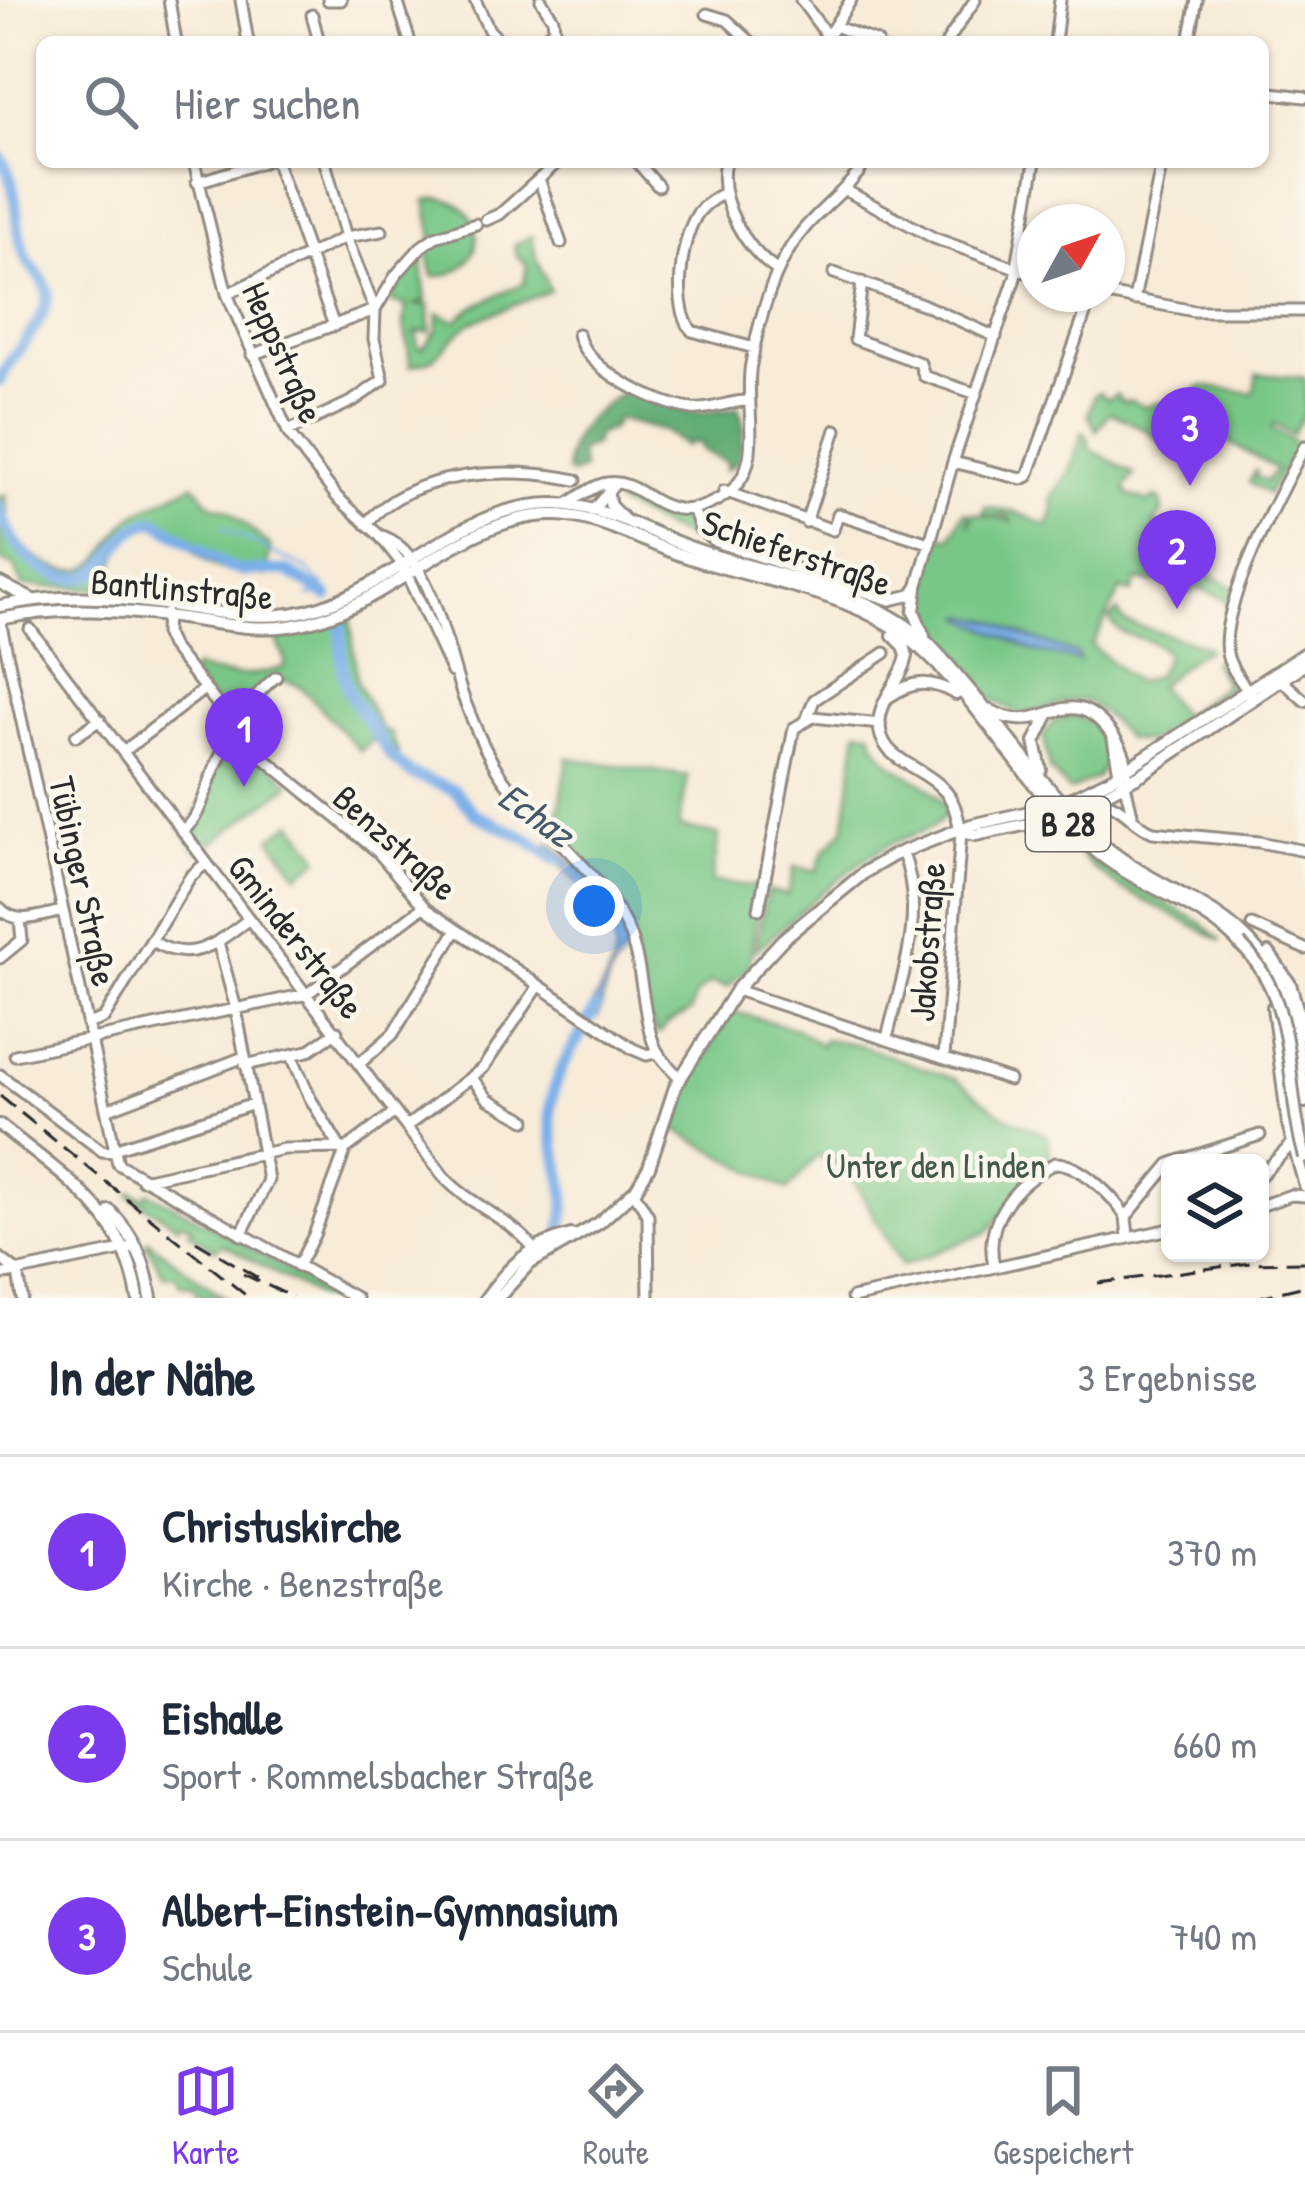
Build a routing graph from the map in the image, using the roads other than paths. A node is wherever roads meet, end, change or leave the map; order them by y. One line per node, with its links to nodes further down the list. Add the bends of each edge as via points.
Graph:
1 (170, 0): 16 (street)
2 (241, 0): 17 (street)
3 (328, 0): 4 (street)
4 (341, 0)
5 (397, 0): 19 (street)
6 (475, 0): 20 (street)
7 (541, 0): 21 (street, via 554,19)
8 (802, 0): 23 (street)
9 (851, 0): 15 (street)
10 (975, 0): 26 (street)
11 (1060, 0): 27 (street)
12 (1197, 0): 28 (street)
13 (707, 14): 22 (street)
14 (312, 15): 18 (street)
15 (837, 27): 24 (street); 25 (street)
16 (175, 36)
17 (247, 36)
18 (317, 36)
19 (408, 36)
20 (496, 36)
21 (546, 36)
22 (744, 36)
23 (824, 36)
24 (829, 36)
25 (861, 36)
26 (951, 36)
27 (1055, 36)
28 (1190, 36)
29 (1269, 93): 30 (street)
30 (1305, 97)
31 (195, 168): 42 (street, Heppstraße)
32 (243, 168): 42 (street)
33 (278, 168): 50 (street)
34 (325, 168): 48 (street)
35 (552, 168): 41 (street)
36 (642, 168): 43 (street)
37 (724, 168): 45 (street)
38 (862, 168): 44 (street)
39 (1034, 168): 46 (street)
40 (1161, 168): 58 (street)
41 (539, 178): 49 (street); 59 (street, via 500,214 421,247)
42 (196, 182): 56 (street, Heppstraße)
43 (658, 187)
44 (845, 190): 51 (street, via 803,230); 52 (street)
45 (724, 194): 51 (street, via 760,256); 65 (street, via 692,224 682,312 692,331)
46 (1028, 204)
47 (382, 231): 48 (street)
48 (346, 237): 50 (street); 59 (street)
49 (561, 244)
50 (308, 253): 56 (street); 62 (street)
51 (778, 271): 65 (street)
52 (1017, 271)
53 (834, 273): 55 (street)
54 (1017, 274): 64 (street)
55 (862, 283): 64 (street); 67 (street, via 855,339)
56 (227, 294): 66 (street, Heppstraße)
57 (1125, 298): 58 (street)
58 (1134, 300): 60 (street, via 1194,311)
59 (375, 310): 62 (street); 70 (street, via 382,383)
60 (1305, 311)
61 (1086, 312): 72 (street, via 1028,476)
62 (334, 326): 66 (street)
63 (578, 334): 68 (street, via 593,363 682,407)
64 (996, 337): 67 (street)
65 (754, 348): 68 (street)
66 (252, 355): 70 (street, Heppstraße)
67 (977, 394): 72 (street)
68 (747, 401): 76 (street, via 752,439 743,471)
69 (836, 430): 83 (street)
70 (288, 431): 84 (street, Heppstraße)
71 (1305, 446): 111 (street, via 1263,525 1230,626 1226,650)
72 (953, 462): 87 (street)
73 (576, 480): 78 (street, via 464,478)
74 (612, 487): 75 (street); 79 (street); 80 (street); 82 (street, via 610,505)
75 (594, 490): 77 (street); 80 (street)
76 (725, 492): 79 (street); 83 (street)
77 (567, 504): 80 (main road, Schieferstraße / B 28); 88 (main road, Schieferstraße / B 28, via 510,510)
78 (382, 508): 84 (street); 86 (street)
79 (693, 508): 93 (street, via 704,534 723,545 890,600)
80 (593, 509): 81 (street); 82 (main road, Schieferstraße / B 28); 85 (street)
81 (579, 517): 85 (main road, Schieferstraße / B 28); 88 (main road, Schieferstraße / B 28, via 524,518)
82 (626, 520): 103 (main road, Schieferstraße / B 28, via 871,605)
83 (806, 522): 87 (street, via 833,530 838,514)
84 (366, 524): 86 (street, Heppstraße)
85 (602, 524): 96 (main road, Schieferstraße / B 28)
86 (384, 538): 89 (street, Heppstraße); 90 (street)
87 (929, 543): 93 (street)
88 (437, 550): 89 (main road, Schieferstraße / B 28)
89 (410, 566): 90 (main road, Bantlinstraße / B 28); 92 (main road, Bantlinstraße / B 28); 94 (street, Heppstraße)
90 (384, 574): 98 (main road, Bantlinstraße / B 28, via 294,614)
91 (0, 583): 95 (main road)
92 (384, 588): 94 (street); 100 (main road, Bantlinstraße / B 28, via 314,621)
93 (917, 588): 103 (main road, via 914,611)
94 (423, 590): 158 (street, Heppstraße, via 498,771 624,922)
95 (34, 599): 97 (main road, Bantlinstraße / B 28); 98 (main road, Bantlinstraße / B 28, via 86,597)
96 (846, 605): 112 (main road, via 904,646 905,666); 113 (main road, Schieferstraße / B 28, via 902,634)
97 (0, 606)
98 (167, 610): 99 (main road, Bantlinstraße / B 28); 100 (main road, Bantlinstraße / B 28); 110 (street, Benzstraße, via 166,637)
99 (0, 620): 104 (street, Tübinger Straße)
100 (233, 625): 102 (main road)
101 (30, 629): 118 (street, Gminderstraße)
102 (249, 633)
103 (929, 644): 115 (main road, Schieferstraße / B 28)
104 (3, 647): 138 (street, Tübinger Straße)
105 (885, 653): 117 (street, via 814,700)
106 (1305, 653): 109 (main road)
107 (1305, 664): 109 (main road)
108 (276, 676): 120 (street)
109 (1279, 678): 111 (main road); 114 (street)
110 (203, 691): 120 (street, Benzstraße); 123 (street)
111 (1251, 696): 124 (main road); 125 (main road)
112 (887, 697): 113 (main road, via 929,682); 119 (main road)
113 (964, 698): 139 (main road, Schieferstraße / B 28, via 1091,847 1134,879)
114 (1305, 701)
115 (982, 705): 116 (main road, via 1016,722); 126 (main road, Schieferstraße / B 28)
116 (1049, 714): 122 (main road, via 1086,710); 126 (main road, via 1035,748)
117 (807, 718): 119 (street); 137 (street, via 791,733)
118 (100, 720): 121 (street); 123 (street, Gminderstraße)
119 (880, 724): 131 (main road, via 893,756 948,794)
120 (235, 730): 130 (street); 135 (street, Benzstraße, via 380,854)
121 (76, 736)
122 (1117, 741): 124 (main road); 125 (main road)
123 (124, 751): 130 (street, Gminderstraße)
124 (1152, 752): 125 (main road)
125 (1124, 776): 127 (main road); 128 (main road, bridge); 129 (street)
126 (1056, 793): 139 (main road, Schieferstraße / B 28, via 1119,857)
127 (1092, 801): 128 (main road, bridge); 129 (street, via 1117,804)
128 (1034, 817): 131 (main road)
129 (1134, 819): 133 (street, via 1161,834)
130 (183, 831): 134 (street, Gminderstraße)
131 (961, 832): 132 (main road); 161 (street, Jakobstraße)
132 (902, 851): 150 (main road, via 795,929); 157 (street, via 915,896)
133 (1305, 851)
134 (206, 862): 140 (street, Gminderstraße); 145 (street)
135 (423, 907): 143 (street, Benzstraße); 151 (street)
136 (0, 908): 141 (street)
137 (759, 909)
138 (63, 911): 141 (street); 153 (street, Tübinger Straße)
139 (1205, 912): 144 (main road, B 28)
140 (249, 919): 146 (street); 151 (street, Gminderstraße)
141 (20, 920): 148 (street, via 22,940)
142 (1252, 925): 147 (street)
143 (457, 931): 149 (street, Benzstraße); 163 (street, via 393,1034)
144 (1239, 937): 155 (main road, via 1253,938 1282,970); 168 (main road, B 28, via 1266,959 1287,999); 177 (main road, bridge, via 1274,1013); 182 (main road, B 28, bridge, via 1280,1003)
145 (152, 940): 146 (street, via 177,953); 153 (street, via 104,1018)
146 (218, 942): 152 (street)
147 (1305, 949)
148 (0, 958)
149 (538, 987): 158 (street, Benzstraße, via 643,1054); 165 (street)
150 (736, 990): 157 (street); 166 (main road)
151 (307, 994): 152 (street); 154 (street, Gminderstraße)
152 (236, 1010): 156 (street); 162 (street)
153 (87, 1024): 156 (street, Tübinger Straße)
154 (337, 1031): 160 (street); 163 (street, Gminderstraße)
155 (1305, 1036)
156 (91, 1039): 159 (street); 170 (street, Tübinger Straße)
157 (887, 1039): 161 (street)
158 (658, 1052): 166 (street)
159 (16, 1055)
160 (292, 1056): 162 (street); 178 (street)
161 (944, 1057): 167 (street)
162 (244, 1061): 169 (street); 170 (street)
163 (360, 1063): 171 (street, Gminderstraße)
164 (0, 1076): 179 (street, via 98,1149)
165 (472, 1078): 172 (street, via 488,1100); 174 (street)
166 (681, 1079): 187 (main road)
167 (1009, 1080)
168 (1305, 1102)
169 (254, 1104): 179 (street); 181 (street)
170 (106, 1110): 179 (street, Tübinger Straße)
171 (395, 1112): 174 (street, Gminderstraße); 178 (street)
172 (526, 1120)
173 (0, 1125): 194 (main road, via 86,1195)
174 (406, 1127): 195 (street, Gminderstraße, via 453,1187)
175 (1260, 1135): 180 (street)
176 (1305, 1136): 177 (main road)
177 (1292, 1144): 183 (street); 186 (main road)
178 (343, 1149): 181 (street); 198 (street)
179 (114, 1150): 185 (street, via 121,1168)
180 (1194, 1154)
181 (263, 1156): 185 (street); 192 (street, via 268,1184)
182 (1305, 1156)
183 (1269, 1167)
184 (1161, 1176): 190 (street)
185 (142, 1180): 192 (street)
186 (1305, 1186)
187 (634, 1192): 195 (main road, via 585,1231); 207 (street, via 648,1215)
188 (1305, 1196): 189 (street)
189 (1269, 1203)
190 (1126, 1217): 193 (street); 197 (street, via 1059,1162 1008,1202 992,1228)
191 (1161, 1231): 193 (street)
192 (241, 1235): 198 (street)
193 (1128, 1237): 197 (street)
194 (132, 1249): 199 (street); 202 (main road); 203 (main road)
195 (536, 1252): 205 (main road, via 509,1267); 206 (main road)
196 (0, 1258): 199 (street)
197 (994, 1264): 208 (street)
198 (298, 1266): 204 (street)
199 (18, 1272): 200 (street); 201 (street)
200 (0, 1275)
201 (22, 1298)
202 (138, 1298)
203 (151, 1298)
204 (356, 1298)
205 (485, 1298)
206 (498, 1298)
207 (649, 1298)
208 (852, 1298)

